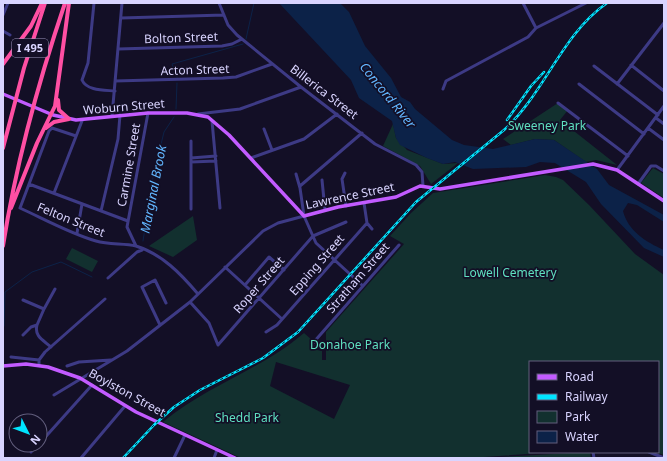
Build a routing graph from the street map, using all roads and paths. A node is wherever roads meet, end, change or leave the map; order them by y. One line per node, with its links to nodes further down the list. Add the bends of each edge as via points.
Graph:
1 (8, 3): 11 (street)
2 (42, 3): 20 (highway, via 31,26)
3 (45, 3): 54 (highway, I 495, via 16,94)
4 (65, 3): 79 (highway, I 495, via 31,111)
5 (69, 3): 32 (highway)
6 (94, 3): 29 (street, via 88,63 82,82 97,90)
7 (122, 3): 13 (street)
8 (219, 3): 12 (street, Billerica Street)
9 (523, 3): 15 (street)
10 (586, 3): 15 (street)
11 (3, 15)
12 (224, 15): 13 (street); 18 (street, Billerica Street, via 232,30)
13 (121, 18): 19 (street)
14 (664, 23): 22 (street)
15 (536, 28): 28 (street, via 528,37 446,81)
16 (3, 32): 17 (street)
17 (10, 35)
18 (242, 39): 19 (street, Bolton Street, via 222,46); 21 (street, Billerica Street)
19 (118, 49): 24 (street)
20 (3, 64)
21 (272, 64): 24 (street, Acton Street, via 236,77); 27 (street, Billerica Street)
22 (631, 65): 26 (street); 30 (street)
23 (594, 66): 26 (street)
24 (115, 81): 29 (street)
25 (579, 84): 50 (street)
26 (617, 84): 41 (street)
27 (301, 87): 37 (street, via 240,109); 38 (street, Billerica Street)
28 (443, 89)
29 (114, 91): 40 (street)
30 (664, 91)
31 (3, 94): 36 (main road, Woburn Street)
32 (58, 95): 36 (highway); 42 (highway, via 60,110)
33 (558, 103): 57 (street)
34 (664, 106): 41 (street)
35 (148, 113): 37 (main road, Woburn Street); 39 (main road, Woburn Street); 82 (street, Carmine Street)
36 (51, 114): 42 (main road, Woburn Street); 48 (highway)
37 (198, 114): 44 (main road, Woburn Street)
38 (337, 114): 49 (street, Billerica Street); 55 (street, via 304,139)
39 (120, 115): 40 (main road, Woburn Street); 80 (street, via 118,139)
40 (112, 116): 43 (main road, Woburn Street)
41 (657, 116): 45 (street); 46 (street)
42 (69, 119): 43 (main road, Woburn Street); 48 (highway, via 54,122)
43 (82, 121): 51 (street)
44 (212, 121): 56 (street); 59 (main road, Woburn Street)
45 (664, 124)
46 (648, 128): 50 (street); 53 (street)
47 (264, 129): 55 (street)
48 (42, 133): 79 (highway)
49 (362, 133): 69 (street); 70 (street, Billerica Street, via 379,146 418,167 423,175)
50 (644, 134): 57 (street)
51 (76, 136): 67 (street, via 56,128 49,131); 71 (street)
52 (191, 140): 58 (street)
53 (664, 140)
54 (3, 148)
55 (272, 150): 59 (street)
56 (216, 156): 58 (street); 60 (street)
57 (628, 156): 62 (street)
58 (191, 158): 61 (street)
59 (251, 158): 81 (main road, Woburn Street)
60 (216, 161): 61 (street); 76 (street)
61 (191, 162): 77 (street)
62 (618, 170): 68 (main road, Lawrence Street); 70 (main road, Lawrence Street, via 593,164 440,189)
63 (664, 171): 68 (street, via 653,166 646,171)
64 (345, 173): 75 (street, via 342,179)
65 (296, 174): 69 (street)
66 (322, 180): 78 (street)
67 (29, 184): 71 (street); 86 (street, Felton Street, via 20,208)
68 (638, 184): 72 (main road, Lawrence Street)
69 (300, 186): 81 (street)
70 (423, 186): 73 (main road, Lawrence Street, via 396,197)
71 (54, 193): 74 (street)
72 (664, 201)
73 (364, 203): 75 (main road, Lawrence Street); 84 (street)
74 (82, 204): 80 (street); 86 (street)
75 (346, 206): 78 (main road, Lawrence Street)
76 (220, 208)
77 (191, 209)
78 (325, 210): 81 (main road, Lawrence Street)
79 (9, 211): 89 (highway, I 495)
80 (101, 211): 82 (street)
81 (304, 216): 87 (street); 93 (street, Lawrence Street, via 278,223 263,231)
82 (128, 221): 90 (street, via 127,228)
83 (346, 222): 87 (street)
84 (367, 223): 85 (street); 92 (street, Epping Street)
85 (372, 229)
86 (77, 233): 90 (street, Felton Street, via 95,241)
87 (313, 236): 92 (street, via 318,245); 94 (street, Roper Street)
88 (399, 245): 97 (street, Stratham Street)
89 (3, 246)
90 (136, 246): 91 (street)
91 (142, 250): 95 (street); 99 (street, via 166,260)
92 (334, 260): 97 (street); 106 (street, Epping Street)
93 (225, 267): 96 (street); 99 (street, Lawrence Street)
94 (284, 270): 96 (street, via 268,257); 100 (street, Roper Street)
95 (108, 278)
96 (245, 285): 100 (street)
97 (364, 286): 111 (street, Stratham Street)
98 (55, 289): 105 (street)
99 (198, 294): 103 (street, Lawrence Street)
100 (259, 298): 103 (street, Roper Street, via 218,345 209,323); 106 (street)
101 (105, 299): 112 (street)
102 (23, 300): 105 (street)
103 (190, 302): 108 (street, Lawrence Street)
104 (166, 303): 108 (street, via 155,280 142,287)
105 (44, 309): 107 (street)
106 (282, 319): 109 (street, Epping Street)
107 (37, 325): 110 (street); 112 (street, via 37,335)
108 (160, 325): 115 (street, Lawrence Street)
109 (266, 332)
110 (23, 335)
111 (313, 343)
112 (51, 347): 114 (street)
113 (11, 357): 114 (street)
114 (39, 360): 116 (street)
115 (113, 360): 118 (street, via 79,362); 119 (street, Lawrence Street)
116 (38, 365): 117 (main road, Boylston Street); 119 (main road, Boylston Street)
117 (3, 366)
118 (67, 366)
119 (82, 379): 120 (main road, Boylston Street); 121 (street, Lawrence Street)
120 (92, 385): 122 (main road, Boylston Street); 123 (street)
121 (54, 396)
122 (125, 406): 124 (main road, Boylston Street); 127 (street)
123 (48, 433)
124 (185, 435): 125 (main road, Boylston Street); 128 (street)
125 (217, 450): 129 (street); 130 (main road, Boylston Street)
126 (656, 457): 131 (street)
127 (81, 458)
128 (174, 458)
129 (214, 458)
130 (235, 458)
131 (664, 458)

